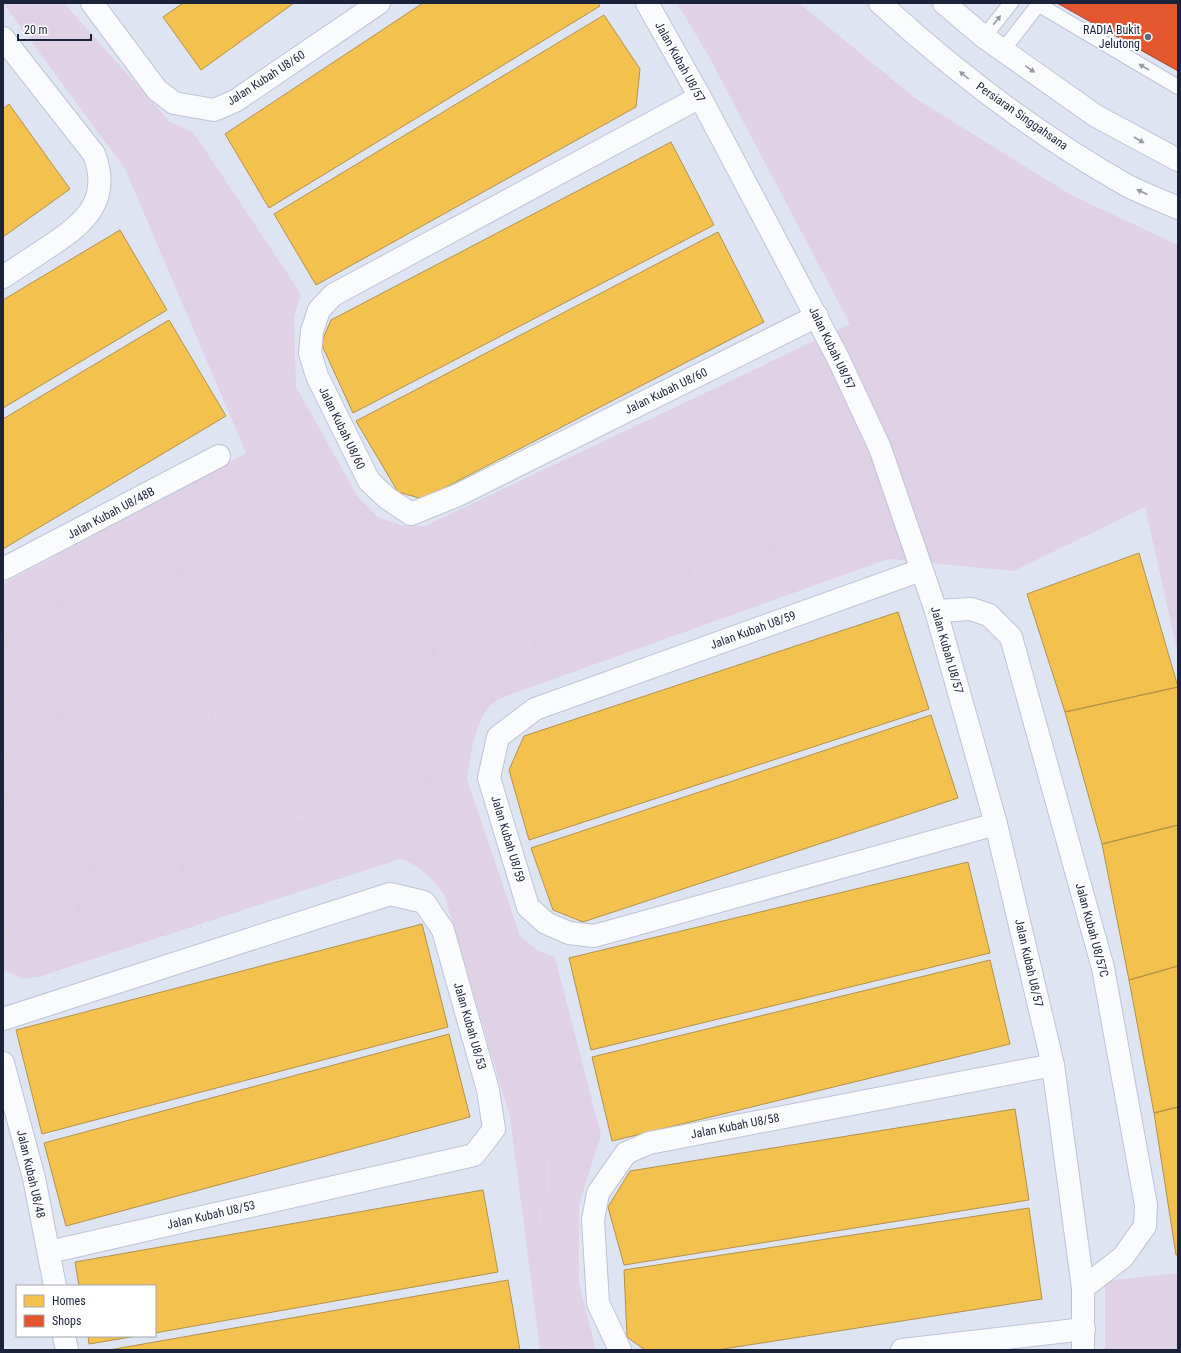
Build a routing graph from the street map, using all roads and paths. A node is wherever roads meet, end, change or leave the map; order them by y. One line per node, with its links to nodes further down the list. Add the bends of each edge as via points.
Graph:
1 (36, 3): 31 (path, via 151,164 346,558)
2 (92, 3): 3 (street, Jalan Kubah U8/60, via 157,90 174,103 214,110 235,101)
3 (379, 3)
4 (647, 3): 13 (street, Jalan Kubah U8/57)
5 (880, 3): 15 (street, Persiaran Singgahsana, one-way to 5, via 1129,186 1063,146 967,78)
6 (944, 3): 9 (street)
7 (1011, 3): 9 (lane, one-way to 7)
8 (1037, 4): 11 (lane); 12 (lane, one-way to 8)
9 (984, 36): 11 (street)
10 (3, 38): 16 (street, via 94,154 99,168 100,187 95,204 85,220)
11 (1003, 50): 14 (street, one-way to 14, via 1096,116)
12 (1178, 87)
13 (700, 97): 17 (street, Jalan Kubah U8/57); 17 (street, Jalan Kubah U8/60, via 333,295 319,310 312,331 310,352 317,376 369,481 387,498 411,514 458,495)
14 (1178, 160)
15 (1178, 208)
16 (3, 277)
17 (817, 316): 25 (street, Jalan Kubah U8/57, via 880,448)
18 (219, 456): 22 (street, Jalan Kubah U8/48B); 34 (path)
19 (671, 472): 20 (path, via 602,515); 21 (path, via 698,454 729,444 784,443 806,487 806,501 789,534); 26 (path, via 690,525)
20 (512, 537): 27 (path); 33 (path, via 467,557)
21 (772, 547): 26 (path, via 744,568 721,580 710,581); 28 (path)
22 (28, 556): 24 (street, Jalan Kubah U8/48B); 35 (path)
23 (410, 558): 33 (path)
24 (3, 569)
25 (921, 570): 28 (street, Jalan Kubah U8/59); 30 (street, Jalan Kubah U8/57)
26 (689, 576): 32 (path, via 652,567 638,569 629,575 617,592 586,621 564,638)
27 (522, 577): 29 (path, via 551,573 565,580 564,593 551,605); 29 (path, via 497,580 487,592 485,608 507,616)
28 (824, 605): 50 (street, Jalan Kubah U8/59, via 535,709 498,737 489,778 528,906 552,926 569,933 594,936)
29 (529, 610): 32 (path)
30 (936, 611): 50 (street, Jalan Kubah U8/57); 65 (street, Jalan Kubah U8/57C, via 971,609 989,615 1011,638 1103,968 1146,1205 1145,1226 1123,1257)
31 (379, 640): 37 (path); 39 (path)
32 (536, 649): 33 (path, via 486,666 451,664)
33 (433, 654): 40 (path, via 451,699)
34 (151, 657): 35 (path, via 134,656); 39 (path, via 172,665 191,678 205,696)
35 (101, 665): 38 (path, via 83,678 69,695)
36 (3, 697): 38 (path)
37 (401, 704): 40 (path); 43 (path)
38 (61, 717): 41 (path)
39 (213, 717): 44 (path, via 215,739 211,760)
40 (410, 722): 45 (path)
41 (59, 735): 42 (path); 48 (path, via 62,759 73,780 90,798)
42 (3, 761)
43 (378, 767): 45 (path, via 408,773); 49 (path, via 357,778 328,807); 51 (path)
44 (201, 779): 47 (path, via 191,792); 49 (path)
45 (432, 784): 69 (path, via 521,1009 543,1141 545,1259)
46 (3, 790): 53 (path, via 8,802 32,831 58,852)
47 (164, 808): 48 (path, via 137,813); 52 (path)
48 (111, 809): 53 (path)
49 (301, 823): 51 (path); 52 (path)
50 (996, 824): 62 (street, Jalan Kubah U8/57)
51 (350, 845): 56 (path)
52 (183, 868): 54 (path); 58 (path)
53 (91, 869): 54 (path); 55 (path)
54 (146, 881): 55 (path)
55 (78, 909): 57 (path); 59 (path)
56 (326, 915): 58 (street, Jalan Kubah U8/53); 63 (street, Jalan Kubah U8/53, via 390,894 424,902 443,930 488,1090 494,1129 474,1155)
57 (3, 935)
58 (209, 952): 59 (street, Jalan Kubah U8/53)
59 (46, 1005): 60 (street, Jalan Kubah U8/53)
60 (3, 1019)
61 (3, 1063): 63 (street, Jalan Kubah U8/48, via 34,1178)
62 (1053, 1065): 65 (street, Jalan Kubah U8/57); 70 (street, Jalan Kubah U8/58, via 650,1142 626,1152 598,1193 593,1220 598,1304)
63 (49, 1252): 64 (street, Jalan Kubah U8/48)
64 (55, 1285)
65 (1084, 1288): 67 (street, Jalan Kubah U8/57)
66 (64, 1337): 68 (street)
67 (1084, 1340): 71 (street)
68 (67, 1350)
69 (568, 1350)
70 (620, 1350)
71 (902, 1350)

